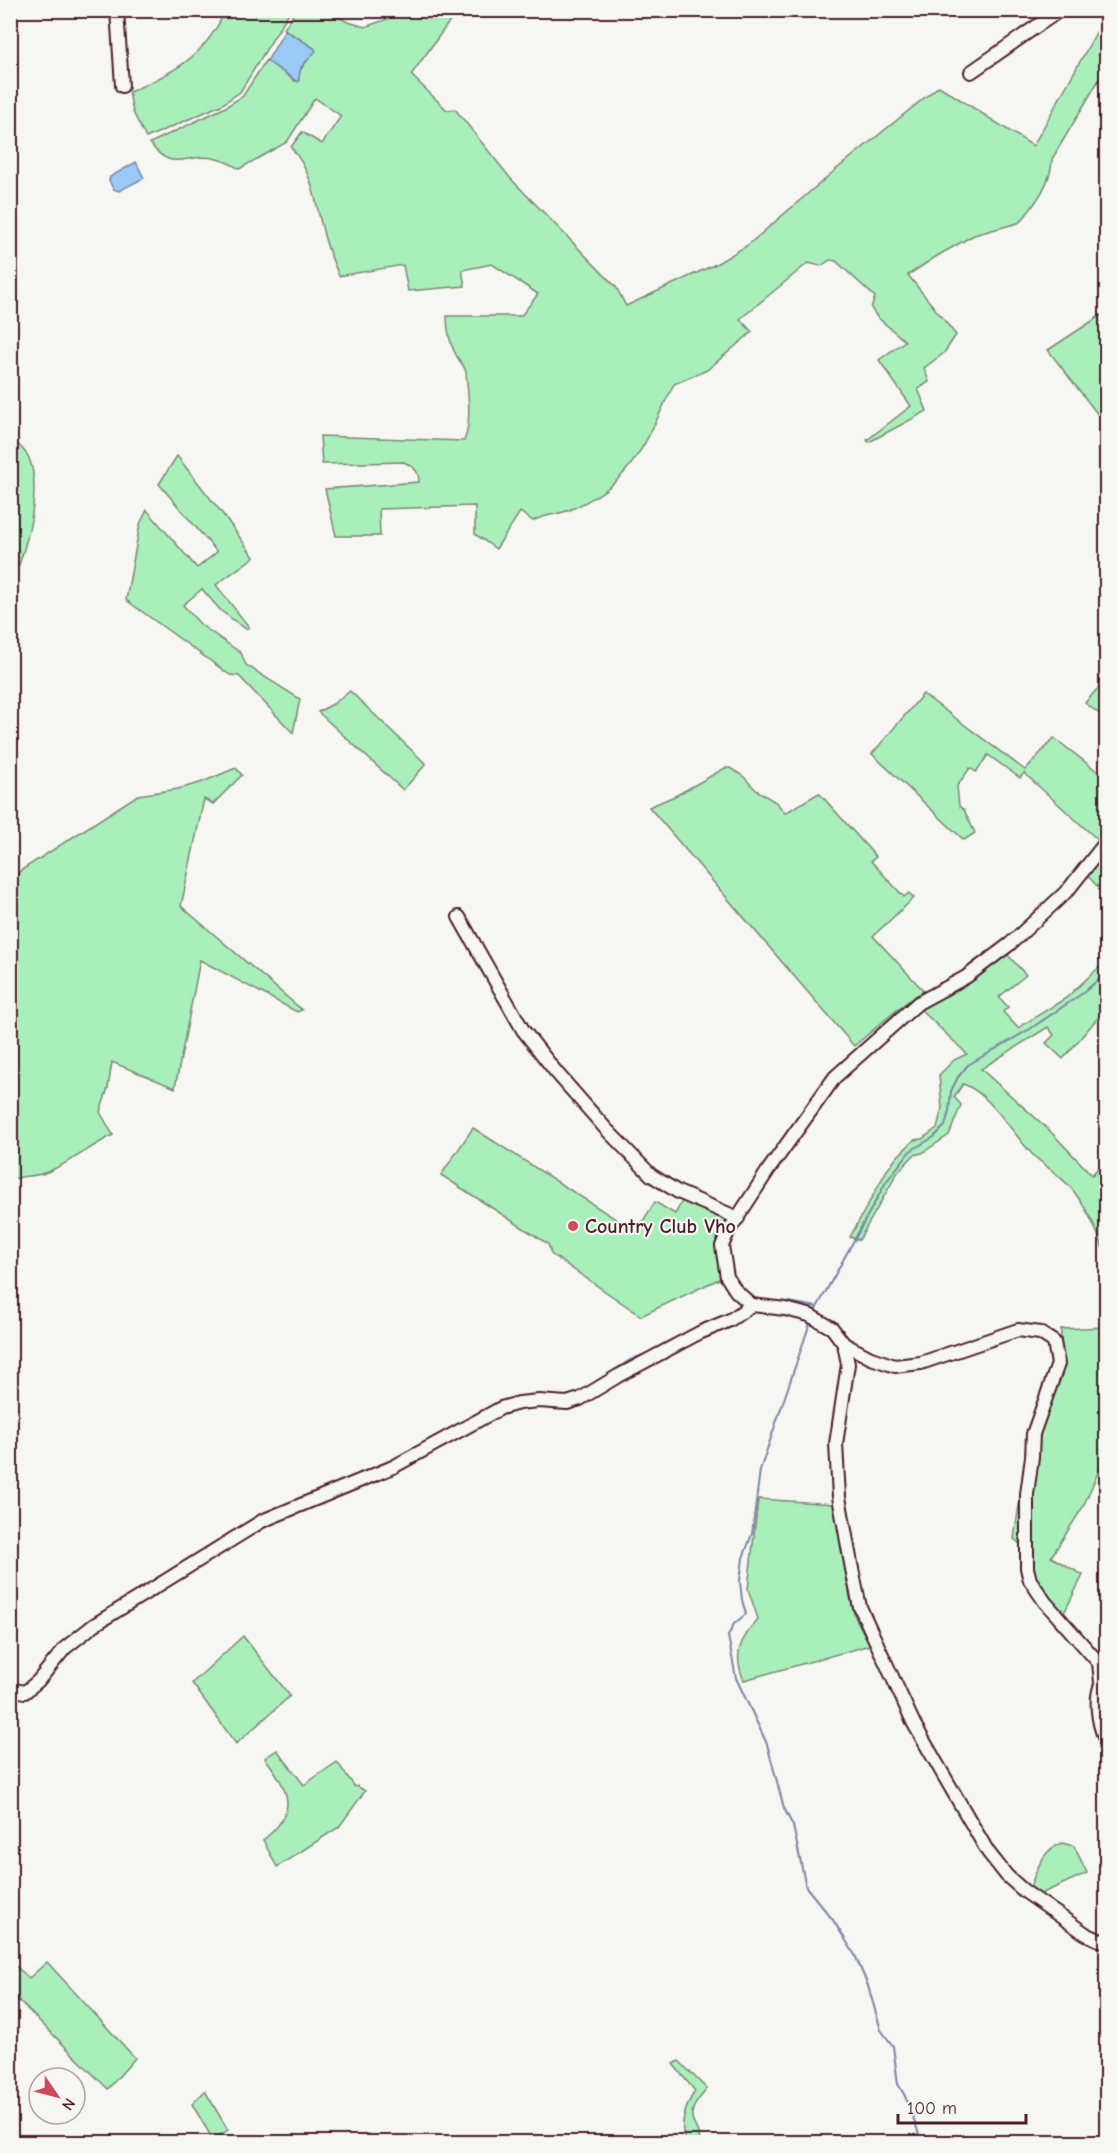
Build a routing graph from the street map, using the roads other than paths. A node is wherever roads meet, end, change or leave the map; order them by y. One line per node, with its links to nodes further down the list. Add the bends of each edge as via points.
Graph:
1 (117, 10): 4 (street)
2 (1060, 10): 3 (street)
3 (971, 72)
4 (122, 86)
5 (1107, 842): 7 (street, via 1068,890 1010,944 966,977 918,1003 836,1077)
6 (459, 917): 7 (street, via 523,1030 606,1129 651,1174)
7 (738, 1218): 8 (street, via 722,1246 723,1260 736,1291)
8 (752, 1305): 9 (street, via 813,1317 832,1328); 11 (street, via 580,1399 501,1408 393,1467 262,1521 94,1625 65,1648 25,1692)
9 (844, 1344): 10 (street, via 895,1366 921,1363 1018,1330 1040,1333 1054,1342 1058,1364 1033,1434 1027,1494 1028,1568 1030,1580 1045,1602 1099,1663); 13 (street, via 848,1364 836,1444 837,1467 860,1608 914,1724 988,1852 1024,1891 1086,1934)
10 (1104, 1679): 12 (street, via 1098,1703)
11 (10, 1689)
12 (1107, 1742)
13 (1107, 1941)

